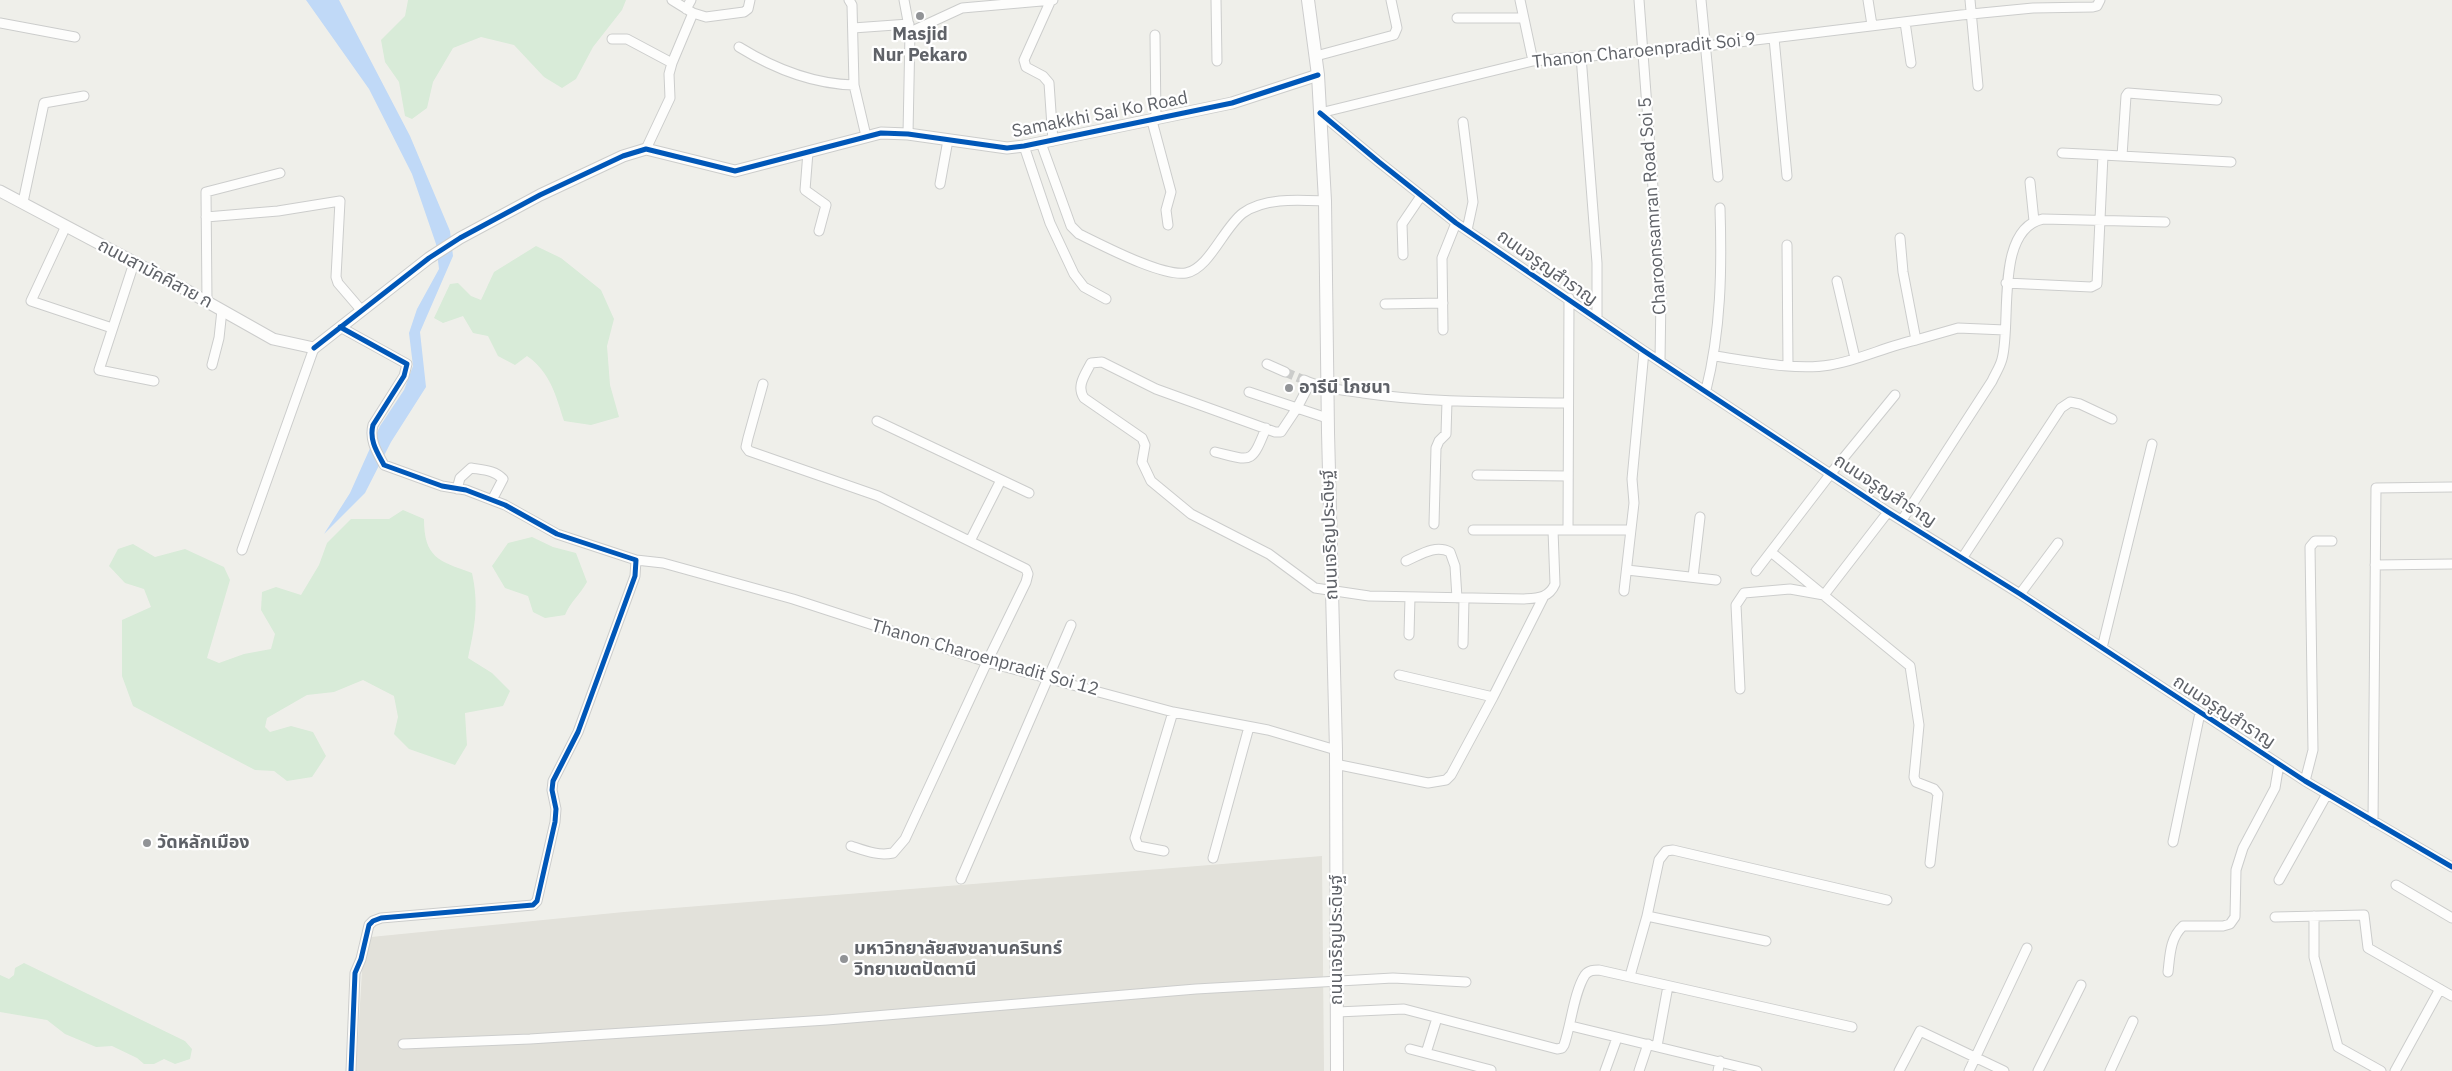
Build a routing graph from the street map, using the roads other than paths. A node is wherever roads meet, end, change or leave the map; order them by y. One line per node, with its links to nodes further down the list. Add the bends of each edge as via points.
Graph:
1 (672, 0): 17 (street)
2 (691, 0): 17 (street)
3 (750, 0): 17 (street, via 744,12 706,17)
4 (850, 0): 24 (street)
5 (904, 0): 25 (street)
6 (1052, 0): 25 (street, via 962,8); 50 (street, via 1024,60 1026,67 1049,83)
7 (1216, 0): 35 (street)
8 (1308, 0): 33 (main road, ถนนเจริญประดิษฐ์)
9 (1391, 0): 33 (street, via 1397,28 1394,35)
10 (1520, 0): 20 (street)
11 (1639, 0): 32 (street, Charoonsamran Road Soi 5)
12 (1701, 0): 30 (street)
13 (1868, 0): 23 (street)
14 (1970, 0): 18 (street)
15 (2100, 0): 16 (street, Thanon Charoenpradit Soi 9, via 2098,6 2093,7)
16 (2033, 4): 18 (street, Thanon Charoenpradit Soi 9)
17 (690, 11): 37 (street)
18 (1971, 14): 21 (street, Thanon Charoenpradit Soi 9); 41 (street)
19 (1456, 18): 20 (street)
20 (1523, 18): 36 (street)
21 (1905, 22): 23 (street, Thanon Charoenpradit Soi 9); 38 (street)
22 (0, 23): 27 (street)
23 (1872, 25): 28 (street, Thanon Charoenpradit Soi 9)
24 (853, 28): 25 (street); 40 (street)
25 (909, 28): 47 (street)
26 (1155, 35): 45 (street)
27 (75, 37)
28 (1774, 38): 30 (street, Thanon Charoenpradit Soi 9); 60 (street)
29 (612, 39): 37 (street, via 627,39)
30 (1706, 46): 32 (street, Thanon Charoenpradit Soi 9); 61 (street)
31 (739, 47): 40 (street, via 759,59 818,81 831,85)
32 (1642, 52): 34 (street, Thanon Charoenpradit Soi 9); 101 (street, Charoonsamran Road Soi 5, via 1660,285)
33 (1316, 56): 39 (main road, ถนนเจริญประดิษฐ์)
34 (1581, 56): 36 (street, Thanon Charoenpradit Soi 9); 91 (street, via 1597,263)
35 (1216, 61)
36 (1533, 61): 44 (street, Thanon Charoenpradit Soi 9)
37 (672, 62): 53 (street, via 670,98)
38 (1911, 63)
39 (1318, 75): 44 (main road, ถนนเจริญประดิษฐ์); 45 (street, Samakkhi Sai Ko Road, via 1232,103)
40 (854, 85): 48 (street)
41 (1978, 86)
42 (84, 96): 67 (street, via 44,103)
43 (2217, 100): 57 (street, via 2128,93)
44 (1320, 113): 65 (street, ถนนจรูญสำราญ); 66 (main road, ถนนเจริญประดิษฐ์)
45 (1154, 120): 50 (street, Samakkhi Sai Ko Road); 74 (street, via 1170,192 1166,210)
46 (1463, 122): 76 (street, via 1472,202)
47 (908, 134): 48 (street, Samakkhi Sai Ko Road); 49 (street, Samakkhi Sai Ko Road)
48 (866, 136): 54 (street, Samakkhi Sai Ko Road)
49 (948, 140): 52 (street, Samakkhi Sai Ko Road, via 1007,148); 63 (street)
50 (1053, 141): 51 (street, Samakkhi Sai Ko Road)
51 (1041, 143): 52 (street, Samakkhi Sai Ko Road); 66 (street, via 1066,217 1075,230 1165,271 1188,273 1200,266 1243,213 1260,205 1293,200)
52 (1024, 146): 85 (street, via 1050,223 1074,274 1084,287)
53 (646, 149): 54 (street, Samakkhi Sai Ko Road, via 735,171); 90 (street, via 623,156 549,191 460,238)
54 (808, 152): 77 (street, via 805,190 826,205)
55 (2062, 153): 56 (street)
56 (2103, 155): 57 (street); 70 (street)
57 (2122, 156): 58 (street)
58 (2231, 162)
59 (280, 173): 69 (street, via 206,192)
60 (1787, 176)
61 (1718, 177)
62 (2030, 182): 71 (street)
63 (940, 184)
64 (0, 191): 67 (street, ถนนสามัคคีสาย ก)
65 (1422, 196): 72 (street, ถนนจรูญสำราญ); 80 (street, via 1402,224)
66 (1325, 201): 108 (main road, ถนนเจริญประดิษฐ์)
67 (23, 202): 75 (street, ถนนสามัคคีสาย ก)
68 (1720, 208): 99 (street, via 1722,278)
69 (206, 217): 86 (street); 90 (street, via 278,211 340,201 336,277)
70 (2101, 220): 71 (street); 73 (street); 83 (street, via 2097,284 2091,287)
71 (2034, 221): 83 (street, via 2020,237 2012,254)
72 (1456, 222): 76 (street, ถนนจรูญสำราญ); 87 (street, via 1442,258)
73 (2165, 222)
74 (1168, 225)
75 (66, 226): 81 (street, ถนนสามัคคีสาย ก); 93 (street, via 31,301)
76 (1467, 230): 84 (street, ถนนจรูญสำราญ)
77 (819, 231)
78 (1900, 238): 96 (street, via 1902,272)
79 (1787, 245): 104 (street)
80 (1403, 256)
81 (134, 263): 86 (street, ถนนสามัคคีสาย ก); 93 (street)
82 (1837, 282): 100 (street)
83 (2006, 283): 95 (street)
84 (1569, 298): 91 (street, ถนนจรูญสำราญ); 113 (street)
85 (1106, 299)
86 (207, 301): 89 (street, ถนนสามัคคีสาย ก)
87 (1443, 303): 88 (street); 94 (street)
88 (1385, 304)
89 (222, 310): 97 (street, ถนนสามัคคีสาย ก, via 273,339); 102 (street)
90 (362, 311): 92 (street)
91 (1597, 319): 98 (street, ถนนจรูญสำราญ)
92 (340, 326): 97 (street); 126 (street, Thanon Charoenpradit Soi 12, via 407,364 404,376 372,426 371,439 384,465)
93 (112, 328): 106 (street, via 98,370)
94 (1443, 330)
95 (2006, 330): 96 (street, via 1958,328); 131 (street, via 2002,360 1992,381)
96 (1916, 340): 100 (street)
97 (314, 348): 140 (street)
98 (1644, 350): 101 (street, ถนนจรูญสำราญ); 136 (street, via 1632,479)
99 (1715, 356): 104 (street); 109 (street)
100 (1855, 358): 104 (street, via 1818,366)
101 (1660, 361): 109 (street, ถนนจรูญสำราญ)
102 (212, 364)
103 (1267, 364): 105 (street)
104 (1788, 365)
105 (1285, 372)
106 (154, 381)
107 (764, 384): 137 (street, via 746,446 749,451 878,496)
108 (1327, 389): 112 (street); 114 (street, via 1307,382); 115 (main road, ถนนเจริญประดิษฐ์)
109 (1706, 390): 121 (street, ถนนจรูญสำราญ)
110 (1249, 392): 114 (street)
111 (1896, 396): 121 (street)
112 (1447, 401): 113 (street); 132 (street, via 1446,434 1436,448)
113 (1568, 404): 123 (street)
114 (1297, 408): 115 (street); 118 (street, via 1281,432)
115 (1328, 418): 152 (main road, ถนนเจริญประดิษฐ์)
116 (2112, 419): 142 (street, via 2080,404 2070,402 2061,408)
117 (877, 421): 124 (street)
118 (1266, 428): 120 (street, via 1255,454 1250,458); 152 (street, via 1156,389 1102,362 1091,363 1080,385 1084,398 1142,438 1145,445 1142,462 1151,481 1191,514 1269,554 1308,584)
119 (2152, 444): 161 (street)
120 (1215, 452)
121 (1832, 472): 129 (street, ถนนจรูญสำราญ); 141 (street)
122 (1477, 475): 123 (street)
123 (1568, 476): 135 (street)
124 (1001, 480): 127 (street); 137 (street)
125 (2452, 487): 146 (street, via 2376,488)
126 (457, 489): 128 (street, Thanon Charoenpradit Soi 12); 128 (street, via 460,478 471,468 499,474 503,484)
127 (1029, 493)
128 (492, 500): 143 (street, Thanon Charoenpradit Soi 12, via 557,534)
129 (1888, 512): 131 (street, ถนนจรูญสำราญ); 154 (street)
130 (1700, 517): 149 (street)
131 (1902, 520): 142 (street, ถนนจรูญสำราญ)
132 (1434, 524)
133 (1473, 530): 134 (street)
134 (1553, 530): 135 (street); 157 (street, via 1555,584)
135 (1568, 530): 136 (street)
136 (1632, 530): 147 (street)
137 (970, 541): 162 (street, via 1026,568 1028,574)
138 (2332, 541): 173 (street, via 2315,541 2310,547 2313,750)
139 (2058, 544): 153 (street)
140 (242, 550)
141 (1771, 552): 148 (street); 154 (street)
142 (1962, 557): 153 (street, ถนนจรูญสำราญ)
143 (636, 560): 162 (street, Thanon Charoenpradit Soi 12, via 663,563 793,599); 213 (street, via 635,576 584,715 553,781 555,822 537,901 533,904 381,918 369,925 355,973)
144 (1406, 561): 156 (street, via 1436,548 1450,552)
145 (2452, 564): 146 (street)
146 (2375, 565): 175 (street)
147 (1627, 570): 149 (street); 151 (street)
148 (1756, 571)
149 (1693, 578): 150 (street)
150 (1716, 580)
151 (1624, 591)
152 (1332, 592): 155 (street); 170 (main road, ถนนเจริญประดิษฐ์)
153 (2020, 594): 161 (street, ถนนจรูญสำราญ)
154 (1824, 595): 165 (street, via 1790,589 1744,593 1736,605); 180 (street, via 1910,666 1913,672 1919,726 1914,777 1916,782 1938,794)
155 (1410, 597): 156 (street); 159 (street)
156 (1460, 598): 157 (street); 160 (street)
157 (1542, 598): 166 (street)
158 (1071, 625): 164 (street)
159 (1409, 635)
160 (1463, 644)
161 (2102, 648): 168 (street, ถนนจรูญสำราญ)
162 (987, 662): 164 (street, Thanon Charoenpradit Soi 12); 177 (street, via 899,849 894,853 875,854)
163 (1399, 675): 166 (street)
164 (1047, 677): 167 (street, Thanon Charoenpradit Soi 12); 182 (street)
165 (1740, 689)
166 (1494, 697): 171 (street, via 1446,780 1428,783)
167 (1173, 712): 169 (street, Thanon Charoenpradit Soi 12); 178 (street, via 1135,838 1138,846)
168 (2200, 713): 172 (street, ถนนจรูญสำราญ); 176 (street)
169 (1249, 727): 170 (street, Thanon Charoenpradit Soi 12); 179 (street)
170 (1336, 750): 171 (main road, ถนนเจริญประดิษฐ์)
171 (1335, 764): 194 (main road, ถนนเจริญประดิษฐ์)
172 (2279, 764): 173 (street, ถนนจรูญสำราญ); 192 (street, via 2274,788 2243,848 2236,870 2235,917 2230,924 2223,926 2184,926 2176,932)
173 (2305, 781): 174 (street, ถนนจรูญสำราญ)
174 (2327, 794): 175 (street, ถนนจรูญสำราญ); 183 (street)
175 (2373, 822): 181 (street, ถนนจรูญสำราญ)
176 (2172, 842)
177 (851, 846)
178 (1164, 851)
179 (1213, 858)
180 (1930, 863)
181 (2452, 867)
182 (961, 879)
183 (2279, 880)
184 (2396, 885): 189 (street)
185 (1887, 900): 186 (street, via 1673,850 1666,851 1660,860)
186 (1647, 916): 190 (street); 193 (street)
187 (2314, 916): 188 (street); 198 (street, via 2364,915 2368,948); 224 (street, via 2314,958 2338,1047)
188 (2275, 917)
189 (2452, 918)
190 (1766, 941)
191 (2027, 948): 210 (street)
192 (2168, 972)
193 (1630, 976): 197 (street); 203 (street, via 1600,970 1586,974 1579,988)
194 (1337, 982): 195 (street, via 1393,978); 200 (main road, ถนนเจริญประดิษฐ์); 206 (street, via 1196,988 752,1025)
195 (1466, 982)
196 (2081, 985): 222 (street)
197 (1668, 986): 204 (street); 207 (street)
198 (2440, 989): 199 (street); 225 (street)
199 (2452, 996)
200 (1337, 1012): 201 (street, via 1404,1009); 214 (main road, ถนนเจริญประดิษฐ์)
201 (1437, 1018): 203 (street, via 1557,1049 1562,1048); 209 (street)
202 (2133, 1021): 223 (street)
203 (1570, 1026): 205 (street)
204 (1852, 1027)
205 (1617, 1038): 207 (street); 215 (street)
206 (403, 1044)
207 (1652, 1045): 211 (street); 216 (street)
208 (1410, 1050): 209 (street)
209 (1426, 1054): 212 (street)
210 (1975, 1058): 219 (street, via 1920,1030); 220 (street); 221 (street)
211 (1720, 1061): 217 (street); 218 (street)
212 (1491, 1070)
213 (351, 1071)
214 (1337, 1071)
215 (1605, 1071)
216 (1639, 1071)
217 (1718, 1071)
218 (1757, 1071)
219 (1899, 1071)
220 (1969, 1071)
221 (2004, 1071)
222 (2038, 1071)
223 (2110, 1071)
224 (2381, 1071)
225 (2395, 1071)

